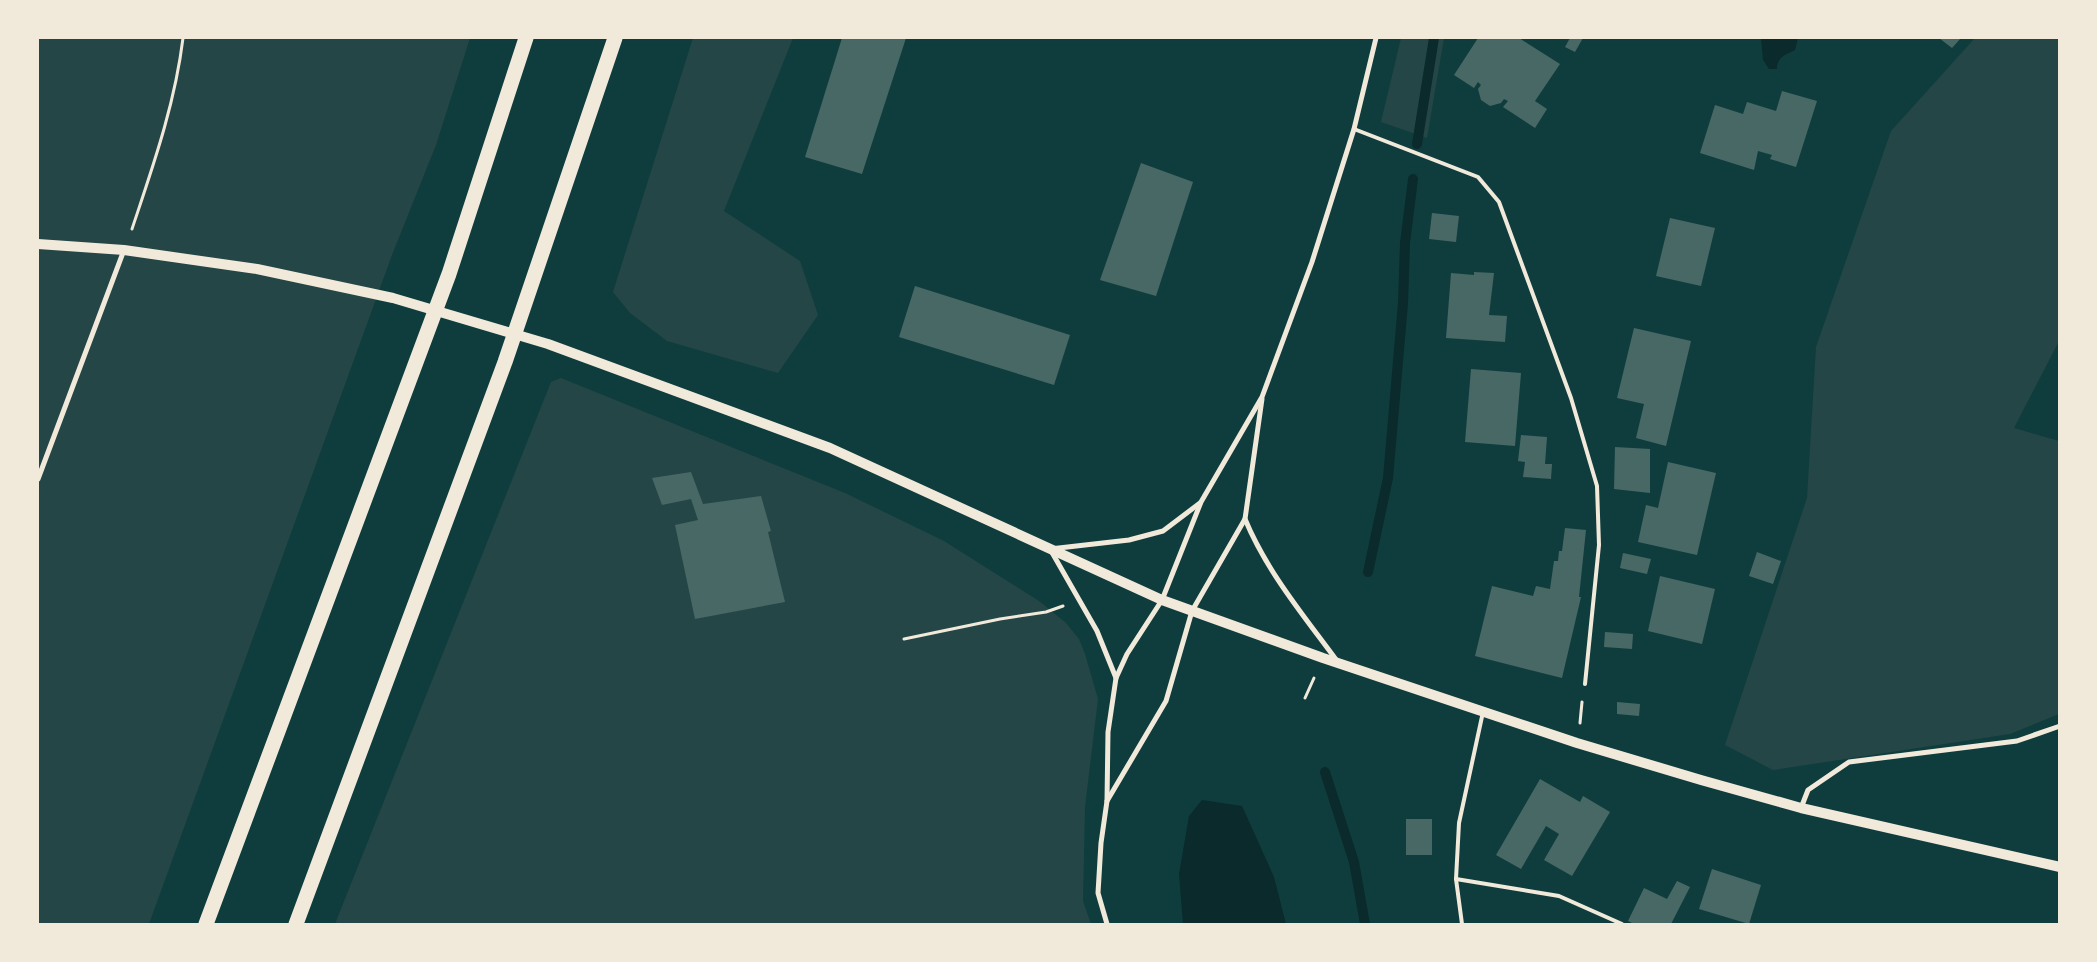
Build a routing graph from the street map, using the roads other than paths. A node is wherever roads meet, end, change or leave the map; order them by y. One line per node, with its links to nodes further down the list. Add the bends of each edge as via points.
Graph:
1 (526, 38): 23 (highway, via 449,274)
2 (615, 38): 24 (highway, via 505,362)
3 (1376, 38): 4 (street)
4 (1354, 129): 7 (street, via 1312,262); 16 (lane, via 1478,177 1499,202 1571,398 1597,486 1598,545)
5 (38, 244): 6 (main road)
6 (124, 250): 8 (street); 11 (main road, via 257,268 393,298 548,344 830,448)
7 (1262, 397): 9 (street); 10 (street)
8 (38, 479)
9 (1201, 502): 11 (street, via 1163,531 1129,540); 12 (street)
10 (1245, 519): 13 (street); 14 (street, via 1277,580)
11 (1050, 549): 12 (main road); 15 (street, via 1097,632)
12 (1162, 600): 13 (main road); 15 (street, via 1127,654)
13 (1192, 611): 14 (main road); 19 (street, via 1166,701)
14 (1339, 663): 17 (main road)
15 (1116, 678): 19 (street, via 1108,732)
16 (1585, 684)
17 (1483, 711): 20 (main road, via 1577,743); 22 (lane, via 1459,823)
18 (2060, 726): 20 (street, via 2017,741 1849,762 1808,790)
19 (1107, 801): 25 (street, via 1098,893)
20 (1801, 808): 21 (main road)
21 (2060, 867)
22 (1456, 879): 26 (lane); 27 (lane, via 1559,896)
23 (206, 924)
24 (296, 924)
25 (1107, 924)
26 (1462, 924)
27 (1622, 924)

